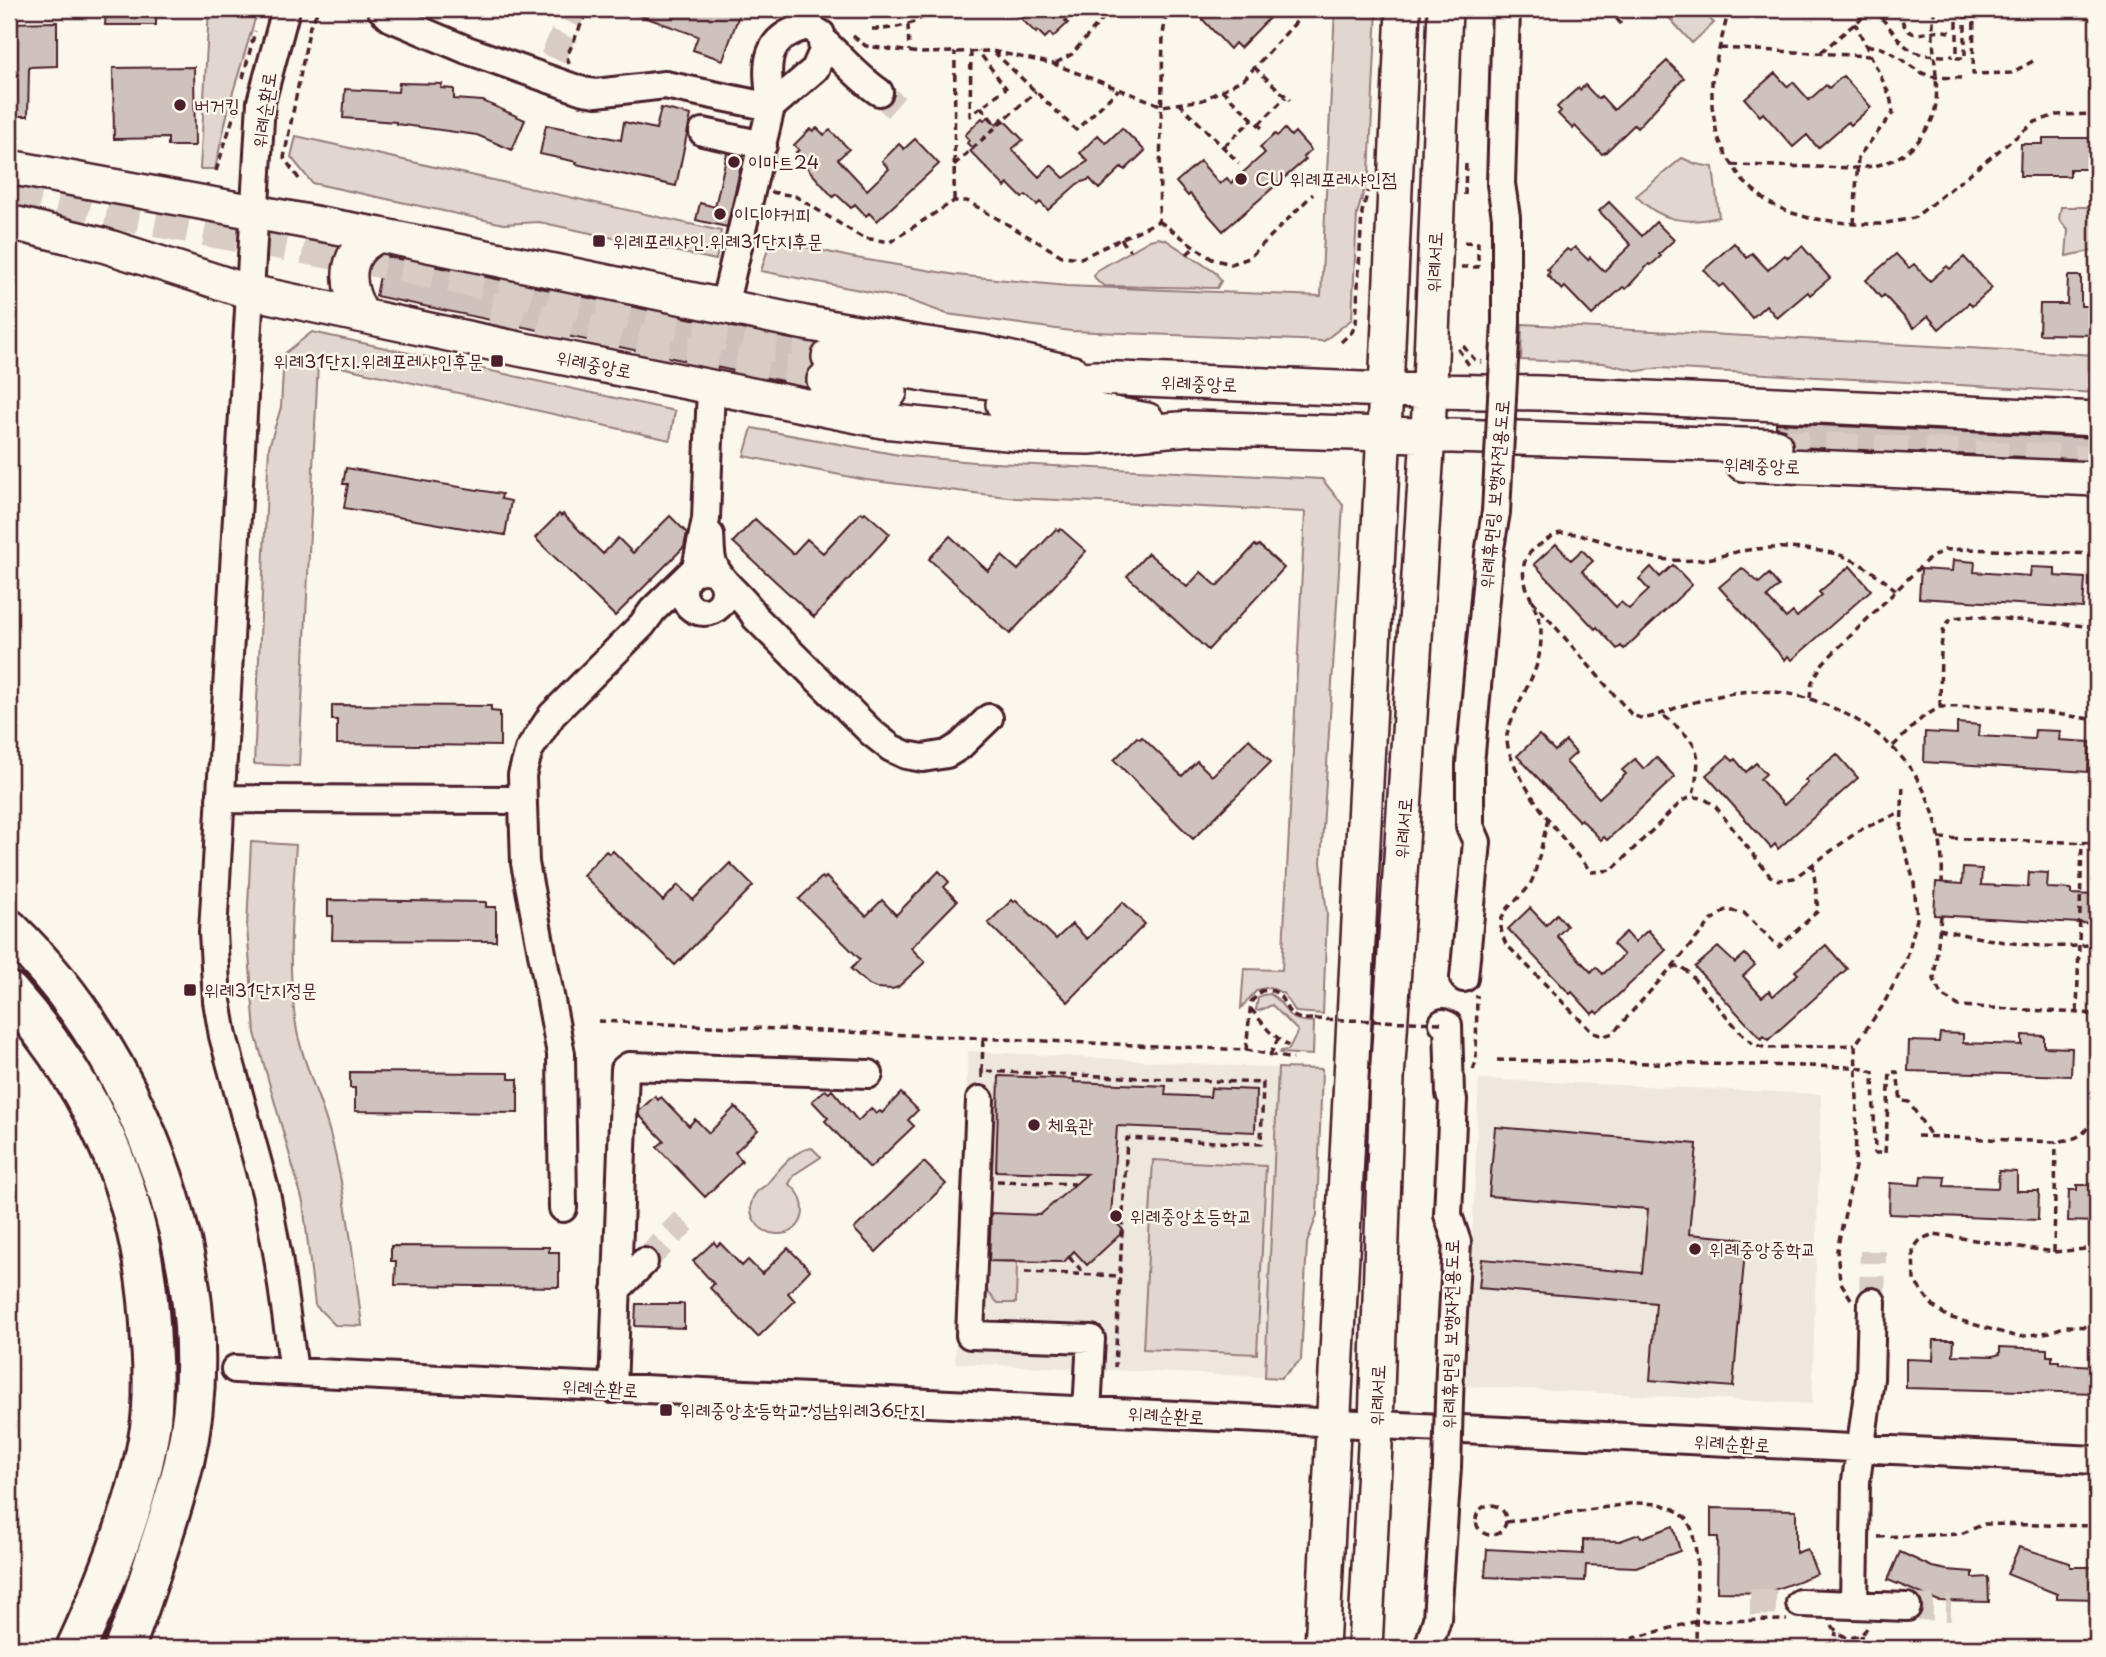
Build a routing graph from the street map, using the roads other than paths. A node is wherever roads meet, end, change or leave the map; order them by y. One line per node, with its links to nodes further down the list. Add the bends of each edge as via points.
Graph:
1 (286, 9): 12 (street, 위례순환로, via 261,102)
2 (381, 9): 8 (street, via 416,29 550,68 583,91 665,85)
3 (1403, 9): 20 (main road, 위례서로)
4 (1446, 9): 21 (main road, 위례서로)
5 (1506, 9): 37 (street, 위례휴먼링 보행자전용도로, bridge, via 1501,184 1506,217 1506,322 1496,512 1470,764 1470,827 1477,842)
6 (821, 40): 7 (street, via 823,51); 7 (street, via 869,85 830,75); 8 (street, via 821,34 808,26 781,36 771,51 767,70)
7 (806, 79): 8 (street)
8 (771, 107): 10 (street)
9 (703, 132): 10 (street)
10 (762, 145): 16 (street)
11 (9, 167): 12 (main road, 위례중앙로)
12 (253, 213): 14 (main road, 위례중앙로); 15 (street, 위례순환로)
13 (9, 222): 15 (main road, 위례중앙로, via 103,245)
14 (380, 234): 16 (main road, 위례중앙로); 17 (main road, via 360,247 352,262 349,288)
15 (250, 292): 17 (main road, 위례중앙로); 34 (street, 위례순환로)
16 (724, 306): 18 (main road, 위례중앙로, via 982,352)
17 (362, 315): 19 (main road, 위례중앙로)
18 (1095, 378): 20 (main road, 위례중앙로); 23 (main road, 위례중앙로, via 1027,386 827,369 928,398 1091,410)
19 (711, 387): 23 (main road, 위례중앙로, via 883,421 967,430 1089,437); 27 (street)
20 (1386, 390): 21 (main road, 위례중앙로); 24 (main road, 위례서로)
21 (1429, 390): 22 (main road, 위례중앙로); 25 (main road, 위례서로); 25 (main road, 위례중앙로, via 1539,415 1776,436)
22 (2097, 419)
23 (1191, 428): 24 (main road, 위례중앙로)
24 (1384, 433): 25 (main road, 위례중앙로); 50 (main road, 위례서로)
25 (1428, 434): 26 (main road, 위례중앙로, via 1531,455); 51 (main road, 위례서로, via 1387,1079)
26 (2097, 479)
27 (706, 519): 28 (street, via 699,562); 29 (street, via 712,559)
28 (686, 579): 29 (street, via 704,569); 30 (street, via 683,593 688,606); 32 (street)
29 (722, 579): 30 (street, via 724,600); 31 (street)
30 (707, 612): 31 (street); 32 (street, via 669,615)
31 (756, 618): 33 (street, via 872,733 906,755 947,754)
32 (642, 625): 35 (street, via 542,728 524,762)
33 (989, 718)
34 (220, 799): 35 (street); 47 (street, 위례순환로, via 213,932 217,1001 233,1079 266,1193)
35 (522, 800): 42 (street, via 524,863 561,1054)
36 (9, 929): 58 (highway, via 73,1002 130,1096 166,1184 189,1277 194,1339 187,1443 169,1515)
37 (1465, 978)
38 (9, 992): 57 (highway, via 77,1085 113,1153 139,1233 148,1299 153,1390 146,1451 111,1566)
39 (1442, 1023): 61 (street, 위례휴먼링 보행자전용도로, bridge, via 1448,1025 1453,1099 1448,1215 1457,1242 1437,1619)
40 (869, 1074): 44 (street, via 625,1069)
41 (981, 1100): 49 (street, via 970,1335 1091,1339)
42 (563, 1208)
43 (644, 1262): 44 (street)
44 (616, 1290): 48 (street)
45 (1872, 1302): 52 (street, via 1870,1379)
46 (235, 1369): 47 (street, 위례순환로)
47 (294, 1371): 48 (street, 위례순환로)
48 (612, 1389): 49 (street, 위례순환로)
49 (1087, 1411): 50 (street, 위례순환로)
50 (1333, 1422): 51 (street, 위례순환로); 59 (main road, 위례서로)
51 (1376, 1425): 52 (street, 위례순환로); 60 (main road, 위례서로)
52 (1860, 1449): 53 (street, 위례순환로); 54 (street)
53 (2097, 1460)
54 (1854, 1604): 55 (street); 56 (street)
55 (1907, 1607)
56 (1796, 1612)
57 (76, 1648)
58 (124, 1648)
59 (1322, 1648)
60 (1365, 1648)
61 (1428, 1648)

